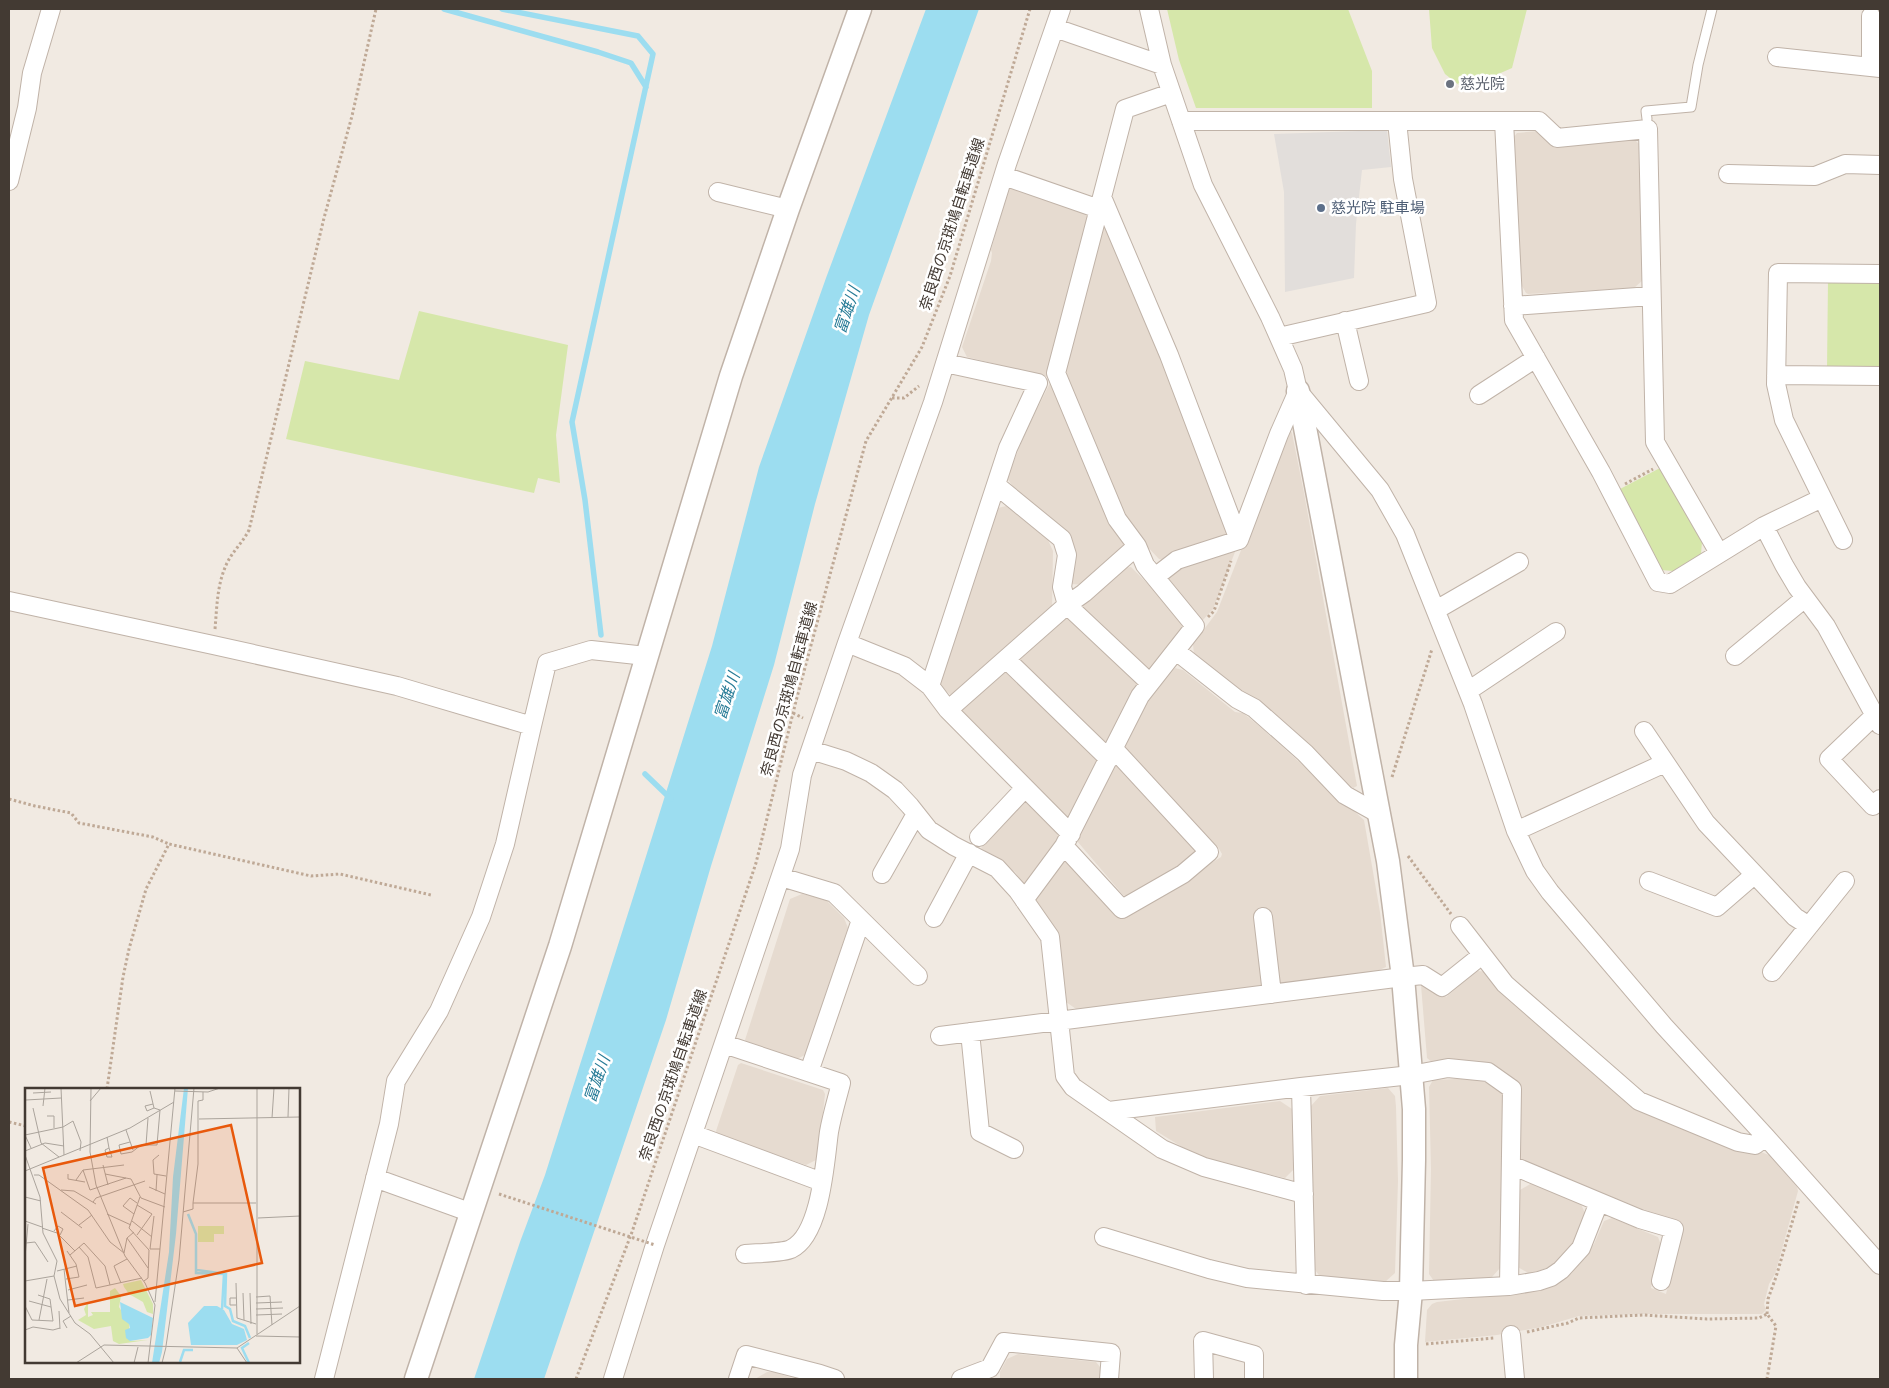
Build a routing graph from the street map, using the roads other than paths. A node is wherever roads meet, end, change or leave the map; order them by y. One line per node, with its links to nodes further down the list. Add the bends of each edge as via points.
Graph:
1 (50, 9): 19 (street, via 32,73)
2 (860, 9): 22 (street)
3 (1061, 9): 7 (street)
4 (1150, 9): 9 (street)
5 (1712, 9): 15 (lane, via 1691,106 1646,111)
6 (1871, 16): 10 (street)
7 (1055, 28): 9 (street); 18 (street)
8 (1777, 57): 10 (street)
9 (1162, 65): 11 (street)
10 (1875, 67)
11 (1171, 93): 12 (street); 21 (street, via 1125,108)
12 (1181, 121): 13 (street, via 1315,126); 27 (street, via 1202,185)
13 (1397, 121): 14 (street); 26 (street, via 1403,179 1427,303)
14 (1504, 121): 15 (street, via 1539,121 1557,138); 25 (street)
15 (1647, 124): 24 (street)
16 (1880, 165): 17 (street, via 1845,164 1815,176)
17 (1728, 174)
18 (1004, 176): 21 (street); 29 (street)
19 (9, 181)
20 (718, 192): 22 (street)
21 (1100, 203): 38 (street, via 1169,355); 40 (street, via 1056,373 1117,519)
22 (788, 209): 51 (street, via 731,376)
23 (1880, 274): 30 (street, via 1778,273)
24 (1651, 296): 25 (street); 41 (street, via 1655,442)
25 (1513, 306): 28 (street, via 1514,320)
26 (1345, 321): 27 (street); 32 (street)
27 (1278, 337): 33 (street, via 1293,369)
28 (1536, 358): 34 (street); 41 (street, via 1658,582 1670,584)
29 (946, 363): 35 (street, via 1038,383 1008,448); 49 (street)
30 (1776, 375): 31 (street); 36 (street, via 1784,420)
31 (1880, 376)
32 (1359, 381)
33 (1298, 391): 38 (street); 47 (street, via 1380,490 1405,534); 67 (street)
34 (1479, 395)
35 (996, 485): 46 (street, via 1062,539 1067,555 1062,587); 55 (street)
36 (1822, 498): 37 (street); 39 (street)
37 (1764, 526): 41 (street); 44 (street)
38 (1239, 540): 43 (street, via 1177,560)
39 (1843, 540)
40 (1137, 546): 43 (street, via 1145,565); 46 (street)
41 (1719, 553)
42 (1519, 562): 47 (street)
43 (1155, 576): 50 (street, via 1195,626)
44 (1805, 598): 52 (street); 58 (street, via 1826,626)
45 (9, 602): 59 (street, via 397,686)
46 (1066, 605): 53 (street); 54 (street)
47 (1438, 616): 56 (street)
48 (1556, 632): 56 (street)
49 (847, 643): 55 (street, via 904,666); 61 (street)
50 (1176, 651): 54 (street); 67 (street, via 1237,699 1254,708 1305,753 1345,795)
51 (646, 656): 59 (street, via 591,650 547,663); 104 (street, via 560,946)
52 (1735, 656)
53 (1006, 659): 57 (street); 62 (street)
54 (1150, 683): 62 (street, via 1140,696)
55 (930, 686): 57 (street)
56 (1468, 691): 68 (street)
57 (948, 710): 64 (street)
58 (1877, 720): 65 (street, via 1829,759 1873,806)
59 (532, 726): 100 (street, via 505,844 481,917 439,1011 396,1081)
60 (1644, 731): 63 (street)
61 (811, 750): 66 (street, via 846,760 871,773 895,790); 74 (street, via 802,775 790,849)
62 (1111, 754): 70 (street); 70 (street, via 1210,852 1183,874 1122,909)
63 (1665, 763): 68 (street); 73 (street, via 1706,823)
64 (1025, 788): 69 (street); 70 (street)
65 (1880, 799)
66 (916, 814): 71 (street, via 929,830); 72 (street)
67 (1379, 814): 86 (street)
68 (1516, 831): 97 (street, via 1535,871 1550,892 1664,1026)
69 (979, 837)
70 (1068, 840): 77 (street)
71 (969, 853): 77 (street, via 997,868); 79 (street)
72 (882, 874)
73 (1754, 875): 75 (street, via 1717,907); 82 (street, via 1795,917)
74 (781, 877): 80 (street, via 834,894); 91 (street)
75 (1649, 881)
76 (1845, 881): 82 (street)
77 (1024, 900): 88 (street, via 1050,938)
78 (1263, 917): 87 (street)
79 (934, 918)
80 (861, 920): 85 (street); 92 (street)
81 (1460, 926): 83 (street)
82 (1809, 926): 84 (street)
83 (1482, 955): 86 (street, via 1442,988 1423,975); 97 (street, via 1505,984 1639,1101 1738,1142 1755,1145)
84 (1772, 972)
85 (918, 976)
86 (1403, 977): 87 (street); 93 (street)
87 (1272, 994): 88 (street)
88 (1060, 1021): 89 (street); 95 (street, via 1065,1076 1073,1087)
89 (970, 1032): 90 (street); 98 (street, via 980,1132)
90 (940, 1036)
91 (724, 1044): 92 (street); 96 (street)
92 (808, 1072): 101 (street, via 841,1083)
93 (1412, 1075): 94 (street); 99 (street, via 1448,1068 1488,1072 1512,1089); 111 (street)
94 (1300, 1087): 95 (street); 102 (street)
95 (1109, 1111): 102 (street, via 1162,1149 1204,1167)
96 (693, 1134): 101 (street); 116 (street)
97 (1766, 1137): 107 (street)
98 (1014, 1149)
99 (1511, 1165): 103 (street); 110 (street)
100 (375, 1178): 104 (street); 114 (street)
101 (822, 1182): 106 (street, via 813,1223 801,1242 790,1250)
102 (1304, 1194): 109 (street)
103 (1599, 1202): 108 (street, via 1674,1229); 110 (street, via 1581,1248 1561,1270 1539,1281)
104 (472, 1213): 115 (street)
105 (1104, 1237): 109 (street, via 1209,1269 1247,1278)
106 (746, 1254)
107 (1880, 1265)
108 (1660, 1281)
109 (1306, 1285): 111 (street)
110 (1509, 1286): 111 (street)
111 (1412, 1292): 123 (street)
112 (1511, 1335): 124 (street)
113 (990, 1373): 119 (street); 120 (street, via 1004,1342 1111,1352)
114 (324, 1379)
115 (416, 1379)
116 (613, 1379)
117 (738, 1379): 118 (street, via 746,1355)
118 (836, 1379)
119 (961, 1379)
120 (1109, 1379)
121 (1204, 1379): 122 (street, via 1203,1341 1254,1355)
122 (1254, 1379)
123 (1406, 1379)
124 (1516, 1379)

